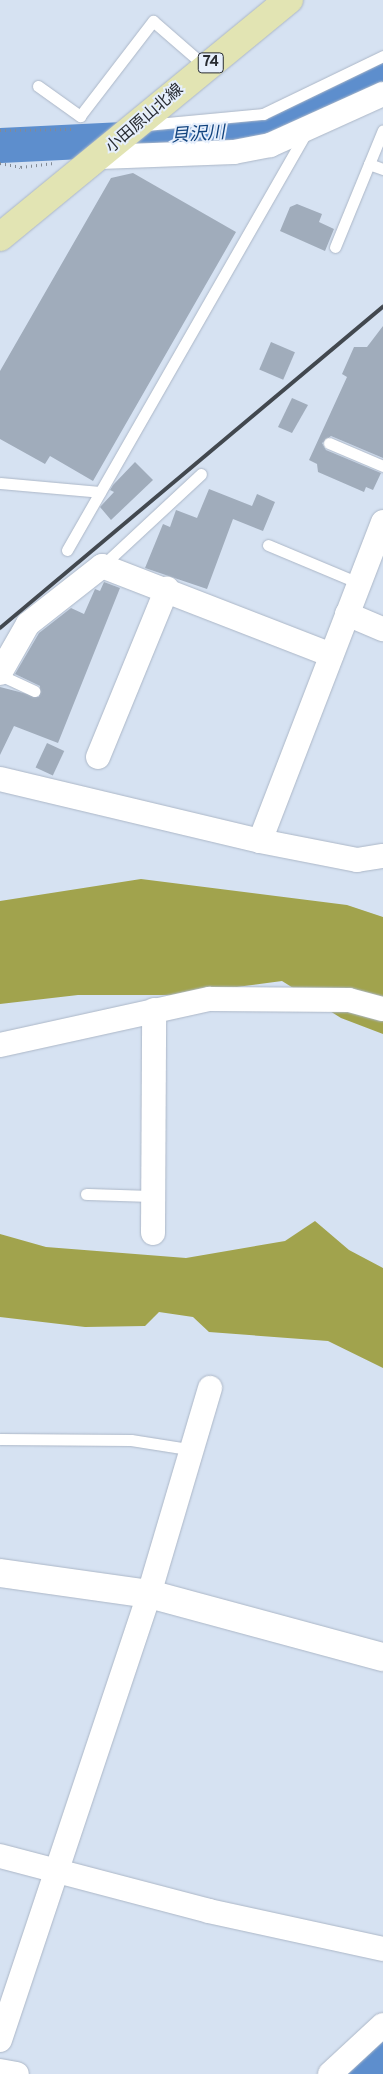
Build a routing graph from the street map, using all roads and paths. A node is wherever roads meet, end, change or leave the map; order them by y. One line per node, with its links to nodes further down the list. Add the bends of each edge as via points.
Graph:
1 (289, 0): 3 (main road, 小田原山北線 / 74)
2 (383, 56): 6 (lane, via 263,114)
3 (206, 67): 4 (lane, via 153,22 80,116); 6 (main road, 小田原山北線 / 74)
4 (38, 86)
5 (383, 94): 9 (street)
6 (134, 126): 11 (main road, 小田原山北線 / 74)
7 (78, 128): 8 (path)
8 (0, 130)
9 (307, 130): 11 (street, via 270,145 234,152); 22 (lane)
10 (383, 130): 14 (lane)
11 (100, 157): 16 (main road, 小田原山北線 / 74)
12 (61, 162): 13 (path, via 21,166)
13 (0, 163)
14 (369, 164): 15 (lane); 17 (lane)
15 (383, 169)
16 (0, 237)
17 (335, 247)
18 (329, 443): 19 (lane)
19 (383, 466)
20 (202, 474): 26 (lane)
21 (0, 483): 22 (lane)
22 (100, 492): 25 (lane)
23 (383, 522): 27 (street)
24 (268, 545): 27 (lane)
25 (67, 550)
26 (102, 566): 28 (street); 32 (street, via 28,624)
27 (359, 583): 29 (street)
28 (167, 589): 31 (street); 34 (street)
29 (346, 614): 30 (street); 31 (street)
30 (383, 629)
31 (330, 654): 36 (street)
32 (0, 674): 33 (lane)
33 (34, 691)
34 (98, 757)
35 (0, 779): 36 (street)
36 (260, 841): 37 (street, via 357,860)
37 (383, 856)
38 (383, 1009): 39 (street, via 349,1000 275,997 210,999)
39 (154, 1010): 40 (street); 42 (street)
40 (0, 1045)
41 (86, 1194): 42 (lane)
42 (153, 1196): 43 (street)
43 (153, 1234)
44 (210, 1388): 46 (street)
45 (0, 1439): 46 (lane, via 131,1440)
46 (194, 1450): 48 (street)
47 (0, 1573): 48 (street)
48 (149, 1594): 49 (street); 51 (street)
49 (383, 1657)
50 (0, 1856): 51 (street)
51 (59, 1872): 52 (street); 54 (street)
52 (383, 1949)
53 (383, 2026): 57 (street)
54 (0, 2040)
55 (0, 2071): 56 (street)
56 (17, 2074)
57 (330, 2074)

